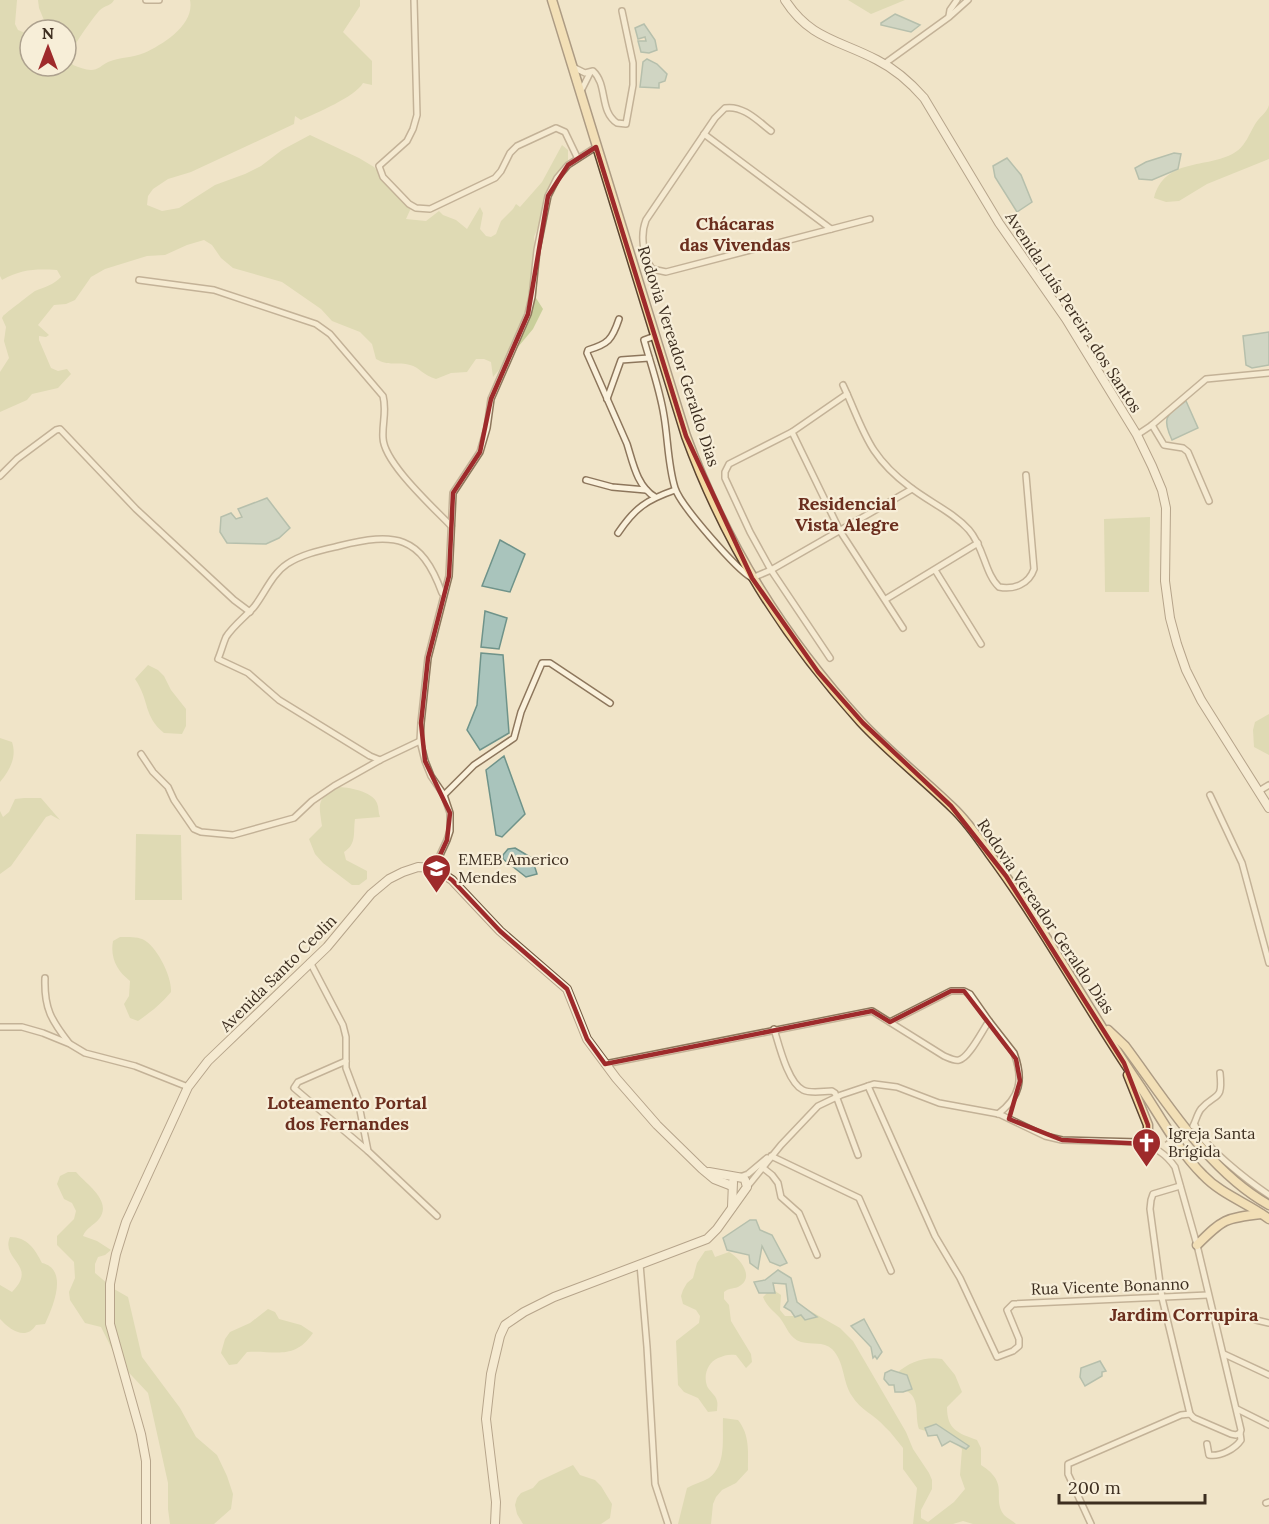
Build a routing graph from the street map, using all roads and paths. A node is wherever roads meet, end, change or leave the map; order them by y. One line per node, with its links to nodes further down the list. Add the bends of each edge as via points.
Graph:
1 (146, 0): 2 (street)
2 (159, 0)
3 (414, 0): 17 (street, via 417,115 407,141 380,166 382,177 409,204 430,209 485,184 501,171 517,146 556,128 565,132)
4 (552, 0): 11 (main road, Rodovia Vereador Geraldo Dias)
5 (785, 0): 10 (street, Avenida Luís Pereira dos Santos, via 812,30)
6 (957, 0): 9 (street)
7 (968, 0): 9 (street)
8 (622, 11): 12 (street, via 633,63 625,125 607,113 600,80)
9 (949, 17): 10 (street)
10 (884, 64): 32 (street, Avenida Luís Pereira dos Santos, via 910,82 924,98 999,223 1066,319)
11 (572, 66): 12 (street); 13 (main road, Rodovia Vereador Geraldo Dias)
12 (590, 73): 13 (street)
13 (580, 93): 16 (main road, Rodovia Vereador Geraldo Dias)
14 (771, 131): 15 (street, via 747,112 730,107 721,111)
15 (704, 134): 19 (street); 20 (street, via 646,220 642,235)
16 (596, 147): 17 (street); 21 (main road, Rodovia Vereador Geraldo Dias)
17 (578, 157): 41 (street, via 561,171 548,196 528,314 491,399 480,452 453,493)
18 (870, 219): 19 (street)
19 (831, 229): 20 (street, via 666,272 652,269)
20 (648, 263): 21 (street)
21 (634, 267): 24 (main road, Rodovia Vereador Geraldo Dias)
22 (139, 280): 41 (street, via 214,290 315,324 330,334 383,396 383,438 390,458)
23 (618, 319): 29 (street, via 608,341 588,350)
24 (655, 336): 25 (street, via 644,340); 47 (main road, Rodovia Vereador Geraldo Dias, via 700,475)
25 (649, 358): 29 (street, via 621,360); 38 (street, via 661,396)
26 (1269, 373): 30 (street, via 1206,379)
27 (843, 385): 28 (street)
28 (847, 394): 31 (street); 36 (street, via 871,449)
29 (607, 399): 37 (street)
30 (1152, 425): 32 (street); 40 (street, via 1164,445 1188,452)
31 (792, 432): 42 (street); 45 (street, via 729,464 725,472)
32 (1137, 435): 59 (street, Avenida Luís Pereira dos Santos, via 1166,508 1165,581 1177,644 1201,700)
33 (1026, 475): 44 (street, via 1034,569 1031,577 1021,585 999,587)
34 (0, 476): 50 (street, via 60,429 144,516)
35 (586, 480): 37 (street)
36 (912, 489): 42 (street); 44 (street, via 951,515)
37 (646, 490): 39 (street)
38 (675, 490): 39 (street); 47 (street, via 732,562)
39 (655, 497): 43 (street, via 638,508)
40 (1209, 501)
41 (451, 526): 48 (street, via 449,576)
42 (840, 531): 45 (street); 49 (street)
43 (618, 533)
44 (978, 543): 46 (street)
45 (771, 570): 47 (street); 53 (street)
46 (935, 570): 49 (street); 52 (street)
47 (752, 578): 69 (main road, Rodovia Vereador Geraldo Dias, via 812,663 855,714 967,823 1006,876)
48 (443, 595): 50 (street, via 435,573 417,551 398,539 380,539 356,542 286,564); 55 (street, via 428,658)
49 (885, 599): 51 (street)
50 (250, 612): 57 (street, via 226,638 218,659 248,673 306,718)
51 (903, 628)
52 (981, 644)
53 (830, 658)
54 (610, 703): 60 (street, via 550,663 542,663 514,738 474,765)
55 (420, 741): 57 (street); 60 (street, via 428,769)
56 (141, 754): 57 (street, via 168,787 194,829 233,835 294,818 322,793)
57 (380, 760)
58 (1269, 785): 59 (street)
59 (1259, 792): 62 (street, Avenida Luís Pereira dos Santos)
60 (444, 795): 63 (street, via 450,831)
61 (1210, 795): 65 (street, via 1242,863)
62 (1269, 808)
63 (434, 868): 64 (street, Avenida Santo Ceolin, via 413,868 389,879); 75 (street, via 452,880 500,931 567,989 587,1039)
64 (310, 962): 73 (street, via 343,1025); 78 (street, Avenida Santo Ceolin, via 208,1061)
65 (1269, 963)
66 (45, 978): 72 (street, via 46,1004)
67 (988, 1021): 68 (street, via 970,994 958,990); 68 (street, via 960,1060 944,1056); 80 (street, via 1016,1059 1020,1081)
68 (890, 1022): 71 (street, via 872,1011)
69 (1099, 1022): 74 (main road, Rodovia Vereador Geraldo Dias); 83 (main road, via 1125,1046)
70 (0, 1027): 72 (street, via 22,1027)
71 (774, 1029): 75 (street); 79 (street, via 797,1086 807,1091 832,1091)
72 (70, 1044): 78 (street, via 85,1053 135,1066)
73 (346, 1061): 85 (street); 85 (street, via 298,1082 294,1088)
74 (1124, 1063): 84 (main road, via 1148,1125); 97 (main road, Rodovia Vereador Geraldo Dias, via 1193,1165 1218,1188)
75 (605, 1064): 90 (street, via 657,1125 702,1169)
76 (1220, 1074): 83 (street, via 1220,1093 1201,1108)
77 (868, 1086): 79 (street); 81 (street, via 884,1084 939,1103); 103 (street, Rua Vicente Bonanno, via 935,1236 960,1278 997,1357 1019,1346 1007,1310 1013,1304)
78 (188, 1088): 113 (street, Avenida Santo Ceolin, via 126,1222 110,1284 110,1324 146,1461)
79 (837, 1096): 87 (street); 88 (street, via 818,1106)
80 (1010, 1104): 81 (street); 82 (street)
81 (998, 1114): 82 (street)
82 (1009, 1119): 84 (street, via 1062,1140)
83 (1189, 1129): 86 (street, bridge); 93 (street, via 1196,1131 1252,1185); 94 (main road, via 1210,1158)
84 (1148, 1144): 86 (street)
85 (368, 1151): 96 (street)
86 (1161, 1152): 91 (street, via 1175,1167)
87 (858, 1155)
88 (770, 1156): 89 (street); 90 (street); 101 (street, via 859,1198)
89 (762, 1167): 92 (street); 99 (street, via 778,1183 781,1197 799,1214)
90 (735, 1183): 92 (street, via 741,1193); 92 (street, via 746,1180); 95 (street)
91 (1180, 1185): 98 (street); 103 (street, via 1153,1194 1150,1200)
92 (746, 1189): 95 (street)
93 (1269, 1195)
94 (1269, 1205)
95 (732, 1207): 100 (street, via 707,1239)
96 (437, 1216)
97 (1266, 1216): 98 (main road, via 1241,1215 1226,1220)
98 (1197, 1245): 102 (street)
99 (817, 1255)
100 (640, 1264): 114 (street, via 554,1297 505,1324 491,1374 486,1419); 115 (street, via 654,1484)
101 (891, 1271)
102 (1208, 1295): 103 (street, Rua Vicente Bonanno); 106 (street)
103 (1162, 1298): 109 (street)
104 (1256, 1320): 105 (street)
105 (1269, 1323)
106 (1224, 1354): 107 (street); 108 (street)
107 (1269, 1376)
108 (1238, 1409): 110 (street); 111 (street)
109 (1190, 1413): 111 (street, via 1231,1434); 116 (street, via 1068,1464 1068,1474)
110 (1269, 1425)
111 (1241, 1432): 112 (street, via 1238,1444 1219,1454 1209,1455)
112 (1208, 1444)
113 (146, 1524)
114 (495, 1524)
115 (668, 1524)
116 (1091, 1524)

